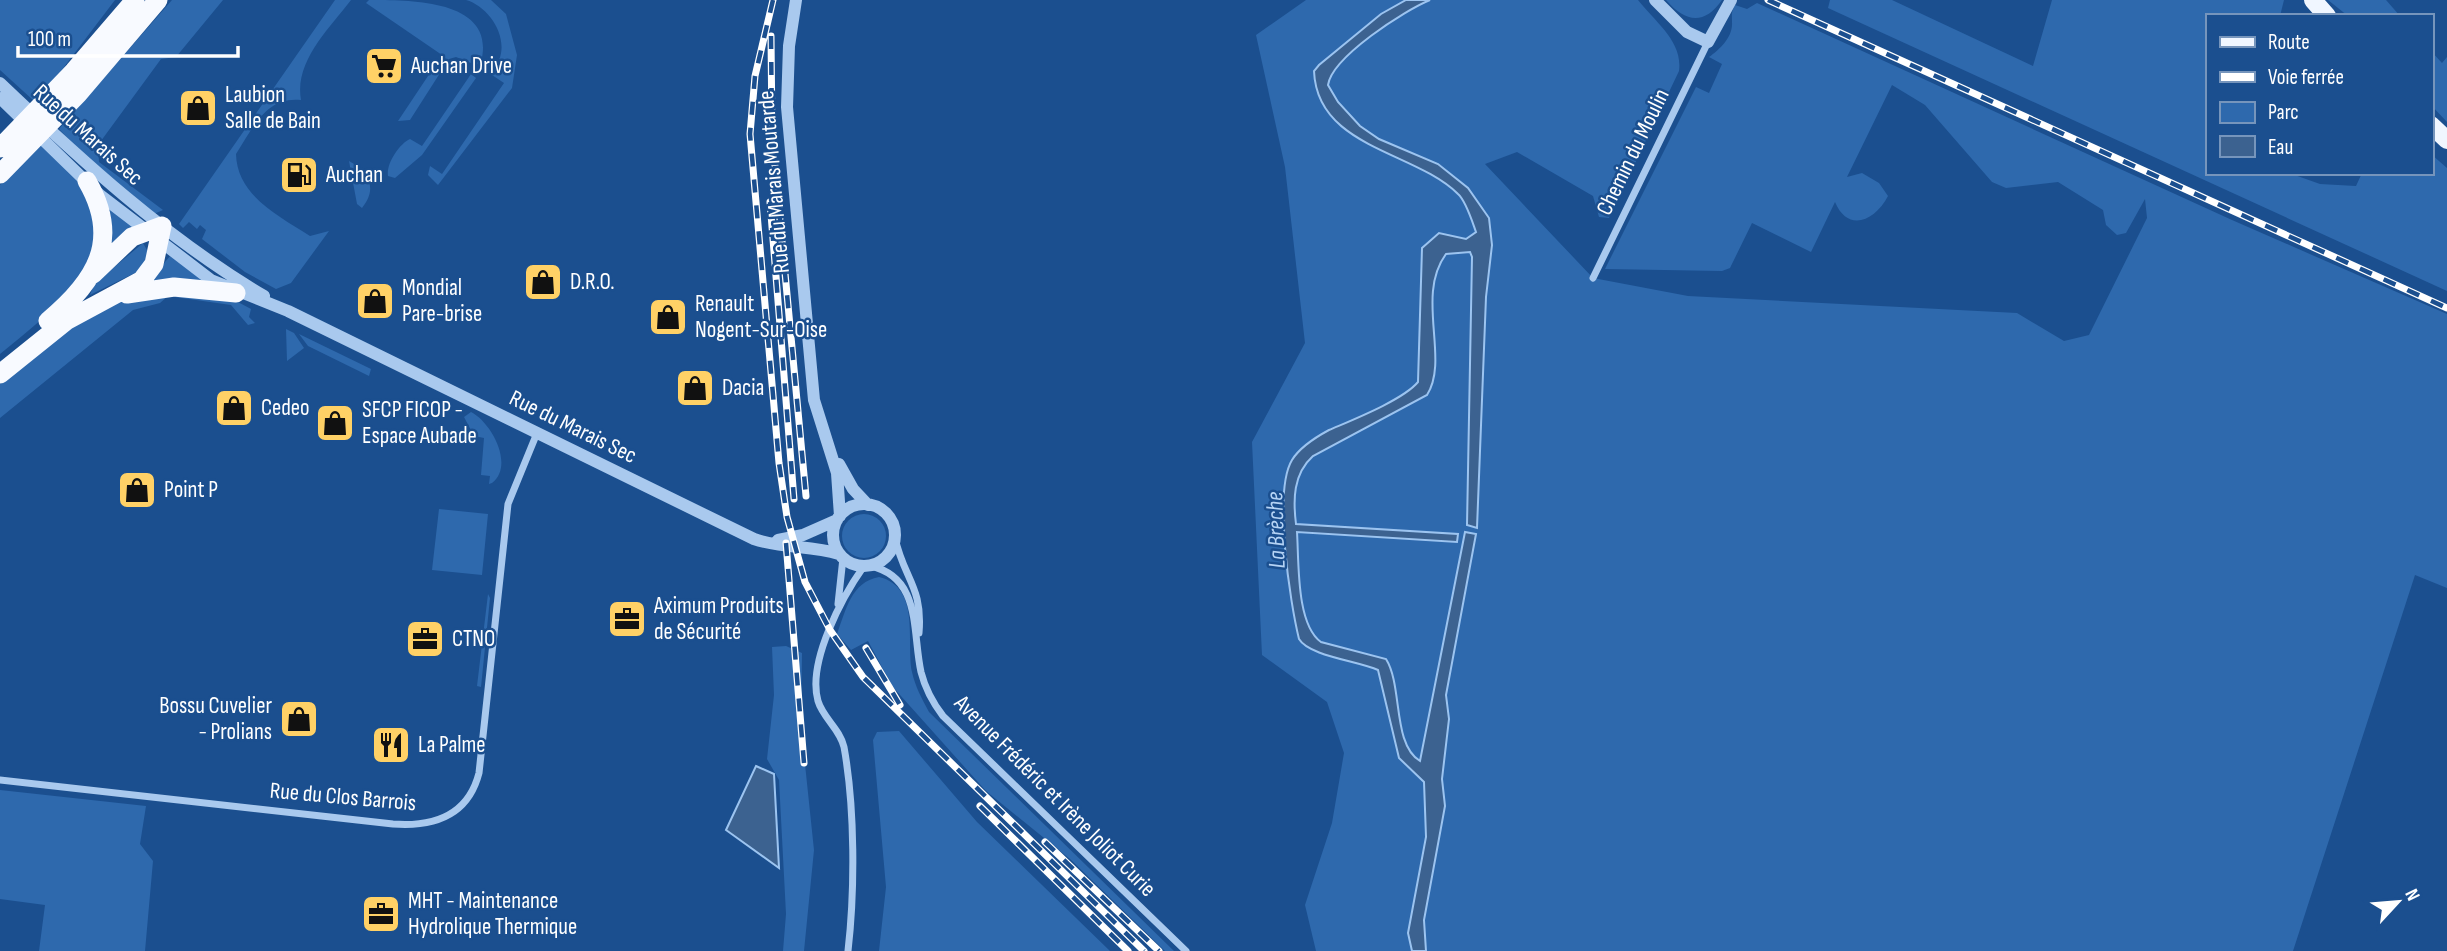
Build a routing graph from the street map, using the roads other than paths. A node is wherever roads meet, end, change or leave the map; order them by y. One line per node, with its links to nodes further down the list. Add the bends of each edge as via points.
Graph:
1 (135, 0): 10 (highway)
2 (158, 0): 10 (highway)
3 (796, 0): 25 (street, Rue du Marais Moutarde, via 787,107 814,400)
4 (1655, 0): 8 (street, via 1687,32)
5 (1731, 0): 8 (street)
6 (2313, 0): 7 (main road)
7 (2325, 14)
8 (1709, 42): 18 (street, Chemin du Moulin)
9 (0, 83): 16 (street, Rue du Marais Sec)
10 (70, 90): 14 (highway)
11 (0, 97): 15 (street, Rue du Marais Sec)
12 (2433, 127): 13 (main road)
13 (2447, 140)
14 (3, 163)
15 (86, 181): 16 (street, Rue du Marais Sec); 17 (highway, via 103,227)
16 (156, 232): 17 (highway, via 120,245); 19 (street, Rue du Marais Sec, via 216,284); 20 (highway, via 150,272); 21 (street, Rue du Marais Sec)
17 (93, 274): 22 (highway, via 69,302)
18 (1593, 278)
19 (236, 293): 20 (highway, via 174,287); 21 (street, Rue du Marais Sec)
20 (113, 297): 23 (highway, via 66,321)
21 (288, 311): 24 (street, Rue du Marais Sec)
22 (0, 360)
23 (0, 374)
24 (537, 433): 29 (street, Rue du Marais Sec); 34 (street, Rue du Clos Barrois, via 508,504 479,773 469,797 449,816 426,825 393,824)
25 (827, 443): 26 (street, Rue du Marais Moutarde, via 853,489); 27 (street, Rue du Marais Moutarde, via 838,481)
26 (868, 505): 27 (street, via 855,506); 28 (street, via 888,516)
27 (838, 518): 29 (street, via 803,535); 30 (street, via 833,537)
28 (895, 538): 31 (street, via 887,556); 33 (street, Avenue Frédéric et Irène Joliot Curie, via 920,602)
29 (764, 543): 30 (street, Rue du Marais Sec)
30 (841, 556): 31 (street); 32 (street)
31 (867, 566): 32 (street); 33 (street, Avenue Frédéric et Irène Joliot Curie, via 893,576 908,595)
32 (836, 612): 35 (street, via 816,691 842,740 845,758 852,873)
33 (918, 654): 36 (street, Avenue Frédéric et Irène Joliot Curie, via 924,683 943,716)
34 (0, 780)
35 (848, 951)
36 (1186, 951)

